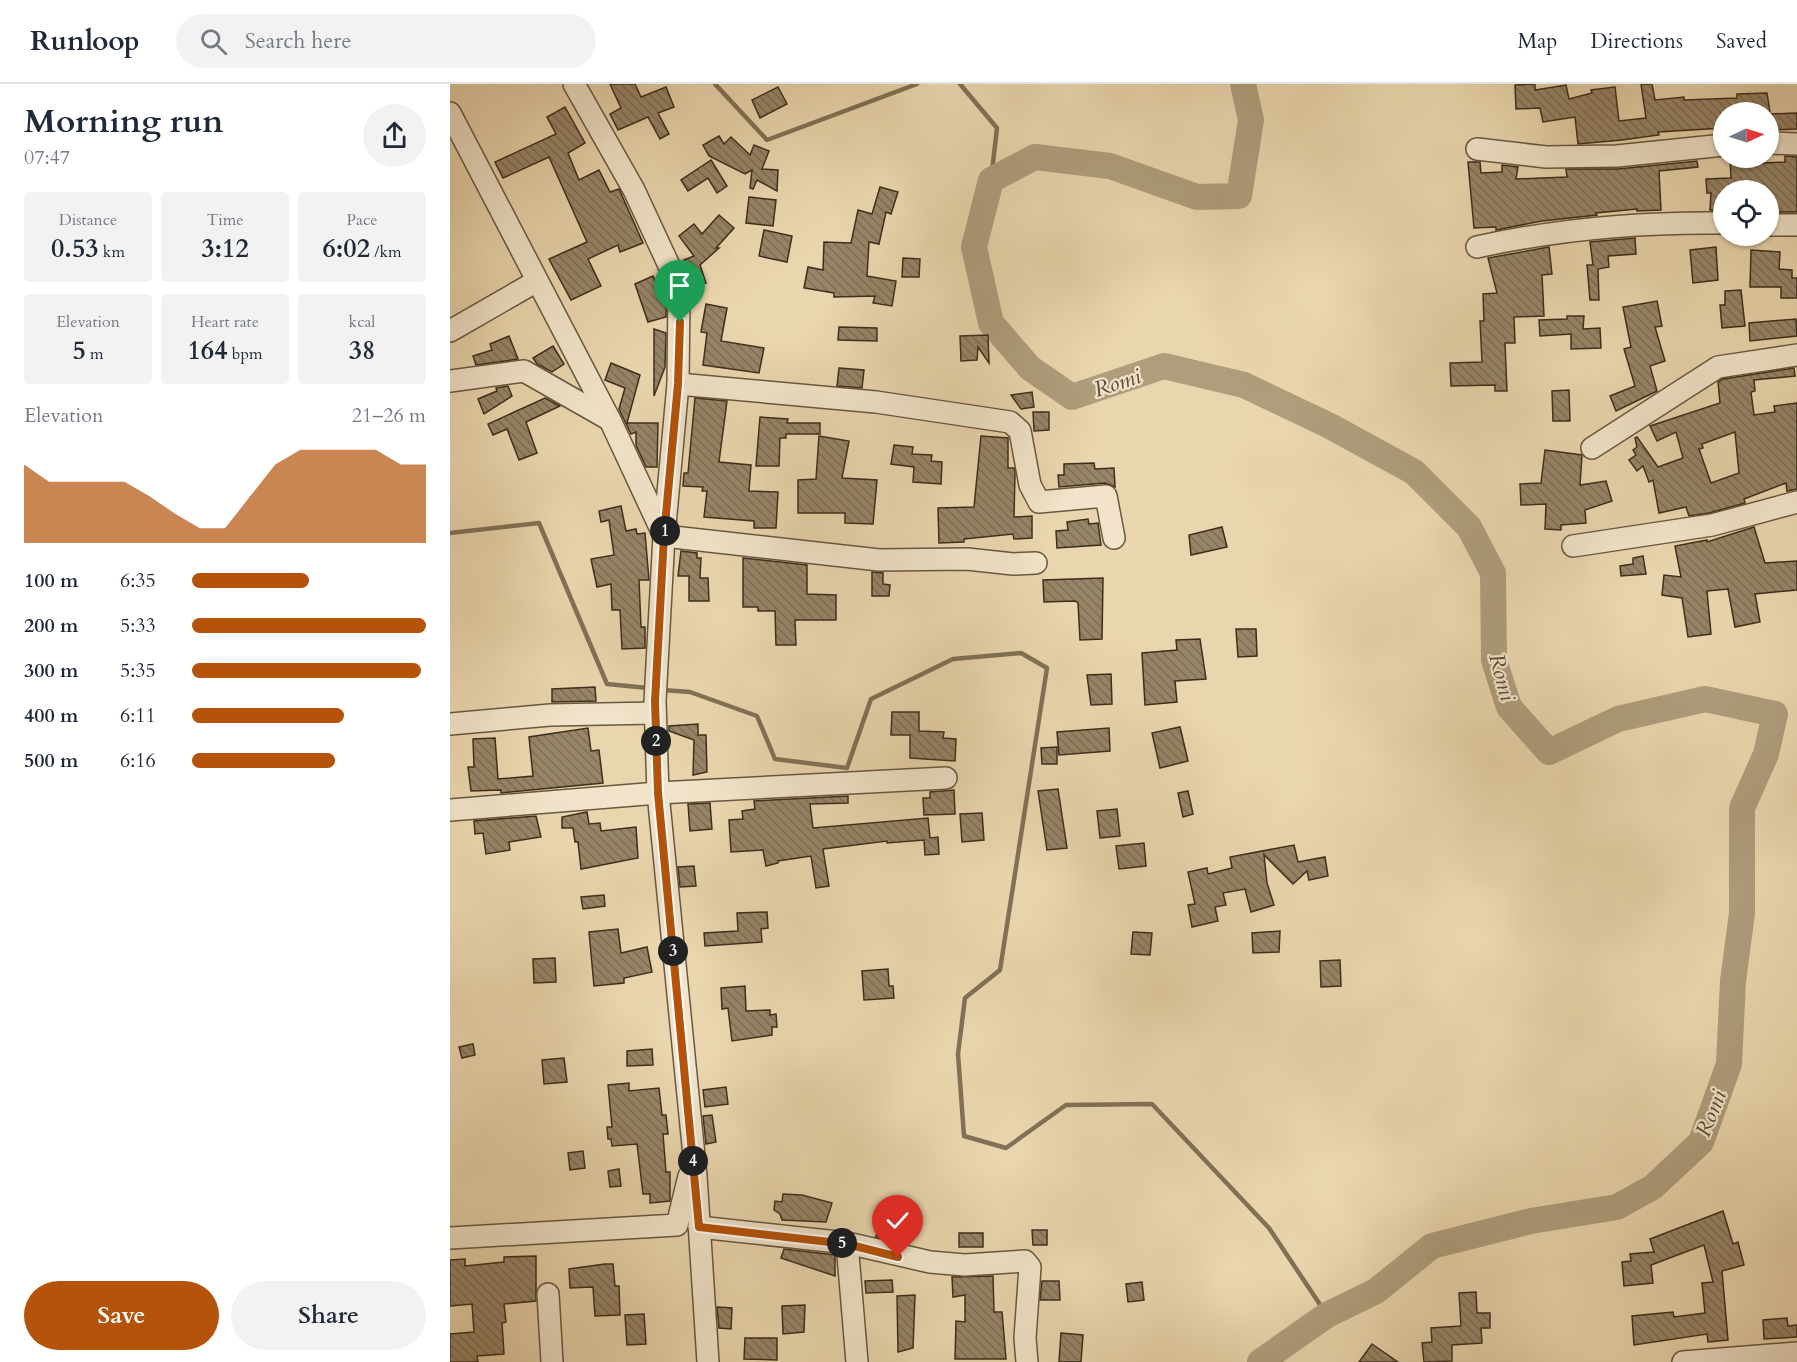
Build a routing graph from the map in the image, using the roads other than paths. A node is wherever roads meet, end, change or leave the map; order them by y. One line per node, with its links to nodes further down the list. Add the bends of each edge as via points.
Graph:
1 (574, 84): 15 (street, via 634,190 672,272 679,294)
2 (450, 113): 11 (street)
3 (1779, 143): 4 (street)
4 (1797, 144)
5 (1713, 146): 6 (street, via 1617,156 1546,157)
6 (1477, 149)
7 (1713, 224): 10 (street, via 1584,228)
8 (1779, 225): 9 (street)
9 (1797, 225)
10 (1477, 247)
11 (537, 281): 12 (street); 16 (street)
12 (450, 331)
13 (1797, 355): 17 (street, via 1718,367)
14 (450, 381): 16 (street, via 524,371)
15 (678, 384): 19 (street); 20 (street, via 876,402 1010,422 1020,431 1030,485 1040,502 1106,496)
16 (610, 420): 19 (street)
17 (1592, 448)
18 (1797, 502): 21 (street, via 1712,525)
19 (664, 536): 22 (street, via 879,560); 23 (street)
20 (1114, 538)
21 (1573, 546)
22 (1036, 563)
23 (655, 707): 24 (street); 26 (street)
24 (450, 724)
25 (946, 778): 26 (street)
26 (658, 793): 27 (street); 28 (street)
27 (450, 810)
28 (693, 1160): 29 (street); 30 (street, via 678,1225)
29 (699, 1227): 31 (street); 36 (street)
30 (450, 1238)
31 (847, 1244): 37 (street); 38 (street, via 930,1262 1025,1262 1030,1268)
32 (548, 1294): 35 (street)
33 (1797, 1353): 34 (street)
34 (1721, 1361): 39 (street)
35 (552, 1362)
36 (708, 1362)
37 (857, 1362)
38 (1027, 1362)
39 (1683, 1362)

